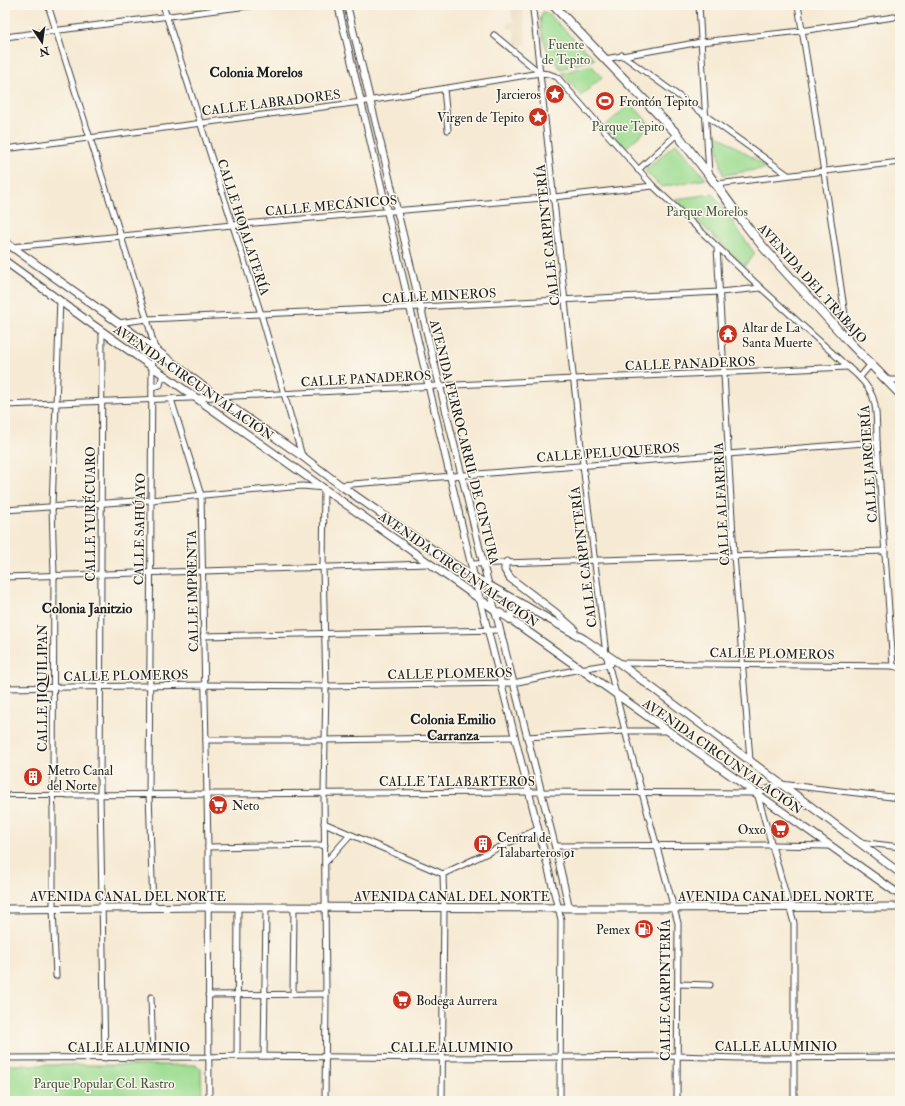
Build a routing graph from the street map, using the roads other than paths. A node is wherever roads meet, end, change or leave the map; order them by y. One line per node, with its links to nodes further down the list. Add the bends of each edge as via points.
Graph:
1 (48, 5): 13 (street)
2 (163, 5): 10 (street, CALLE HOJALATERÍA)
3 (256, 5): 10 (street)
4 (338, 5): 22 (street, AVENIDA FERROCARRIL DE CINTURA)
5 (347, 5): 21 (street, AVENIDA FERROCARRIL DE CINTURA)
6 (537, 5): 19 (street, CALLE CARPINTERÍA, via 533,10)
7 (553, 5): 18 (main road, AVENIDA DEL TRABAJO)
8 (699, 5): 16 (street)
9 (798, 5): 12 (street)
10 (167, 17): 13 (street); 24 (street, CALLE HOJALATERÍA)
11 (894, 17): 12 (street)
12 (801, 30): 16 (street); 31 (street)
13 (56, 31): 15 (street); 27 (street)
14 (494, 35): 19 (street, CALLE JARCIERÍA)
15 (5, 37)
16 (701, 42): 17 (street); 23 (street)
17 (622, 55): 18 (street); 23 (street)
18 (604, 59): 26 (main road, AVENIDA DEL TRABAJO)
19 (540, 73): 20 (street, CALLE LABRADORES); 30 (street, CALLE JARCIERÍA, via 557,78); 36 (street, CALLE CARPINTERÍA)
20 (444, 89): 21 (street, CALLE LABRADORES); 25 (street)
21 (370, 100): 22 (street, CALLE LABRADORES); 37 (street, AVENIDA FERROCARRIL DE CINTURA)
22 (361, 102): 24 (street, CALLE LABRADORES); 38 (street, AVENIDA FERROCARRIL DE CINTURA)
23 (706, 116): 32 (street); 33 (street)
24 (199, 122): 27 (street, CALLE LABRADORES); 39 (street, CALLE HOJALATERÍA)
25 (448, 130)
26 (677, 134): 30 (street); 32 (main road, AVENIDA DEL TRABAJO)
27 (89, 137): 28 (street, CALLE LABRADORES); 40 (street)
28 (5, 149)
29 (900, 162): 31 (street)
30 (638, 170): 35 (street, CALLE JARCIERÍA)
31 (824, 171): 33 (street); 57 (street)
32 (709, 175): 34 (main road, AVENIDA DEL TRABAJO)
33 (788, 175): 34 (street)
34 (716, 184): 57 (main road, AVENIDA DEL TRABAJO, via 764,248)
35 (653, 186): 36 (street, CALLE MECÁNICOS); 43 (street, CALLE JARCIERÍA)
36 (554, 197): 37 (street, CALLE MECÁNICOS); 49 (street, CALLE CARPINTERÍA)
37 (398, 211): 38 (street, CALLE MECÁNICOS); 45 (street, AVENIDA FERROCARRIL DE CINTURA)
38 (388, 212): 39 (street, CALLE MECÁNICOS); 46 (street, AVENIDA FERROCARRIL DE CINTURA)
39 (232, 225): 40 (street, CALLE MECÁNICOS); 53 (street, CALLE HOJALATERÍA)
40 (121, 236): 42 (street, CALLE MECÁNICOS); 54 (street)
41 (5, 242): 42 (main road, AVENIDA CIRCUNVALACIÓN)
42 (12, 247): 55 (main road, AVENIDA CIRCUNVALACIÓN)
43 (717, 247): 47 (street, CALLE JARCIERÍA); 48 (street, CALLE ALFARERIA)
44 (5, 261): 50 (main road, AVENIDA CIRCUNVALACIÓN)
45 (412, 273): 46 (street); 52 (street, AVENIDA FERROCARRIL DE CINTURA)
46 (402, 275): 51 (street, AVENIDA FERROCARRIL DE CINTURA)
47 (761, 288): 48 (street, CALLE MINEROS); 61 (street, CALLE JARCIERÍA)
48 (720, 292): 49 (street, CALLE MINEROS); 62 (street, CALLE ALFARERIA)
49 (565, 299): 52 (street, CALLE MINEROS); 65 (street, CALLE CARPINTERÍA)
50 (60, 300): 56 (main road, AVENIDA CIRCUNVALACIÓN); 78 (street, CALLE JIQUILIPAN)
51 (410, 307): 52 (street, CALLE MINEROS); 53 (street, CALLE MINEROS); 68 (street, AVENIDA FERROCARRIL DE CINTURA)
52 (420, 307): 69 (street, AVENIDA FERROCARRIL DE CINTURA)
53 (261, 314): 54 (street, CALLE MINEROS); 71 (street, CALLE HOJALATERÍA)
54 (147, 319): 55 (street, CALLE MINEROS); 58 (street)
55 (118, 323): 58 (main road, AVENIDA CIRCUNVALACIÓN)
56 (102, 331): 60 (main road, AVENIDA CIRCUNVALACIÓN); 77 (street, CALLE YURÉCUARO)
57 (849, 342): 59 (main road, AVENIDA DEL TRABAJO)
58 (155, 349): 60 (street); 74 (main road, AVENIDA CIRCUNVALACIÓN)
59 (871, 364): 64 (street); 66 (main road, AVENIDA DEL TRABAJO)
60 (152, 367): 63 (main road, AVENIDA CIRCUNVALACIÓN); 70 (street, CALLE SAHÚAYO)
61 (848, 367): 62 (street, CALLE PANADEROS); 64 (street, CALLE JARCIERÍA)
62 (724, 373): 65 (street, CALLE PANADEROS); 83 (street, CALLE ALFARERIA)
63 (163, 374): 70 (street, via 160,385); 73 (main road, AVENIDA CIRCUNVALACIÓN)
64 (860, 377): 82 (street, CALLE JARCIERÍA, via 870,389 876,403)
65 (574, 379): 69 (street, CALLE PANADEROS); 85 (street, CALLE CARPINTERÍA)
66 (888, 380): 67 (street); 72 (main road, AVENIDA DEL TRABAJO)
67 (900, 380)
68 (429, 386): 69 (street, CALLE PANADEROS); 71 (street, CALLE PANADEROS); 81 (street, AVENIDA FERROCARRIL DE CINTURA)
69 (440, 386): 80 (street, AVENIDA FERROCARRIL DE CINTURA)
70 (152, 387): 75 (street, CALLE SAHÚAYO)
71 (284, 392): 74 (street, CALLE PANADEROS); 84 (street, CALLE HOJALATERÍA)
72 (900, 394)
73 (196, 397): 74 (street, CALLE PANADEROS); 76 (street, CALLE PANADEROS); 89 (main road, AVENIDA CIRCUNVALACIÓN)
74 (217, 397): 84 (main road, AVENIDA CIRCUNVALACIÓN)
75 (152, 399): 76 (street, CALLE PANADEROS); 77 (street, CALLE PANADEROS); 91 (street, CALLE SAHÚAYO)
76 (171, 399): 90 (street, CALLE IMPRENTA)
77 (102, 401): 78 (street, CALLE PANADEROS); 92 (street, CALLE YURÉCUARO)
78 (55, 403): 79 (street, CALLE PANADEROS); 93 (street, CALLE JIQUILIPAN)
79 (5, 405)
80 (451, 432): 81 (street); 86 (street, AVENIDA FERROCARRIL DE CINTURA)
81 (440, 434): 87 (street, AVENIDA FERROCARRIL DE CINTURA)
82 (877, 442): 83 (street, CALLE PELUQUEROS); 95 (street, CALLE JARCIERÍA)
83 (729, 455): 85 (street, CALLE PELUQUEROS); 96 (street, CALLE ALFARERIA)
84 (302, 456): 88 (main road, AVENIDA CIRCUNVALACIÓN)
85 (583, 465): 86 (street, CALLE PELUQUEROS); 97 (street, CALLE CARPINTERÍA)
86 (462, 475): 87 (street, CALLE PELUQUEROS); 99 (street, AVENIDA FERROCARRIL DE CINTURA)
87 (451, 476): 88 (street, CALLE PELUQUEROS); 101 (street, AVENIDA FERROCARRIL DE CINTURA)
88 (340, 485): 108 (main road, AVENIDA CIRCUNVALACIÓN)
89 (324, 488): 90 (street, via 302,486); 100 (main road, AVENIDA CIRCUNVALACIÓN); 102 (street)
90 (201, 495): 91 (street); 103 (street, CALLE IMPRENTA)
91 (150, 500): 92 (street); 104 (street, CALLE SAHÚAYO)
92 (101, 504): 93 (street); 105 (street, CALLE YURÉCUARO)
93 (52, 506): 94 (street); 106 (street, CALLE JIQUILIPAN)
94 (5, 510)
95 (885, 551): 96 (street); 123 (street, CALLE JARCIERÍA)
96 (734, 555): 97 (street); 121 (street, CALLE ALFARERIA)
97 (594, 559): 98 (street); 119 (street, CALLE CARPINTERÍA)
98 (507, 562): 99 (street); 118 (main road, via 505,570 510,578 556,613)
99 (483, 563): 101 (street); 109 (street, AVENIDA FERROCARRIL DE CINTURA)
100 (430, 564): 102 (street); 110 (main road, AVENIDA CIRCUNVALACIÓN)
101 (471, 564): 108 (street, AVENIDA FERROCARRIL DE CINTURA)
102 (323, 567): 103 (street); 116 (street)
103 (202, 571): 104 (street); 117 (street, CALLE IMPRENTA)
104 (150, 572): 105 (street); 129 (street, CALLE SAHÚAYO)
105 (101, 574): 106 (street); 132 (street, CALLE YURÉCUARO)
106 (54, 576): 107 (street); 131 (street, CALLE JIQUILIPAN)
107 (5, 577)
108 (476, 578): 109 (main road, AVENIDA CIRCUNVALACIÓN); 110 (street, AVENIDA FERROCARRIL DE CINTURA)
109 (489, 586): 111 (main road, AVENIDA CIRCUNVALACIÓN); 112 (street, AVENIDA FERROCARRIL DE CINTURA)
110 (481, 600): 112 (main road, AVENIDA CIRCUNVALACIÓN); 114 (street, AVENIDA FERROCARRIL DE CINTURA)
111 (526, 606): 113 (main road, via 516,609); 118 (main road, AVENIDA CIRCUNVALACIÓN)
112 (495, 610): 113 (main road, AVENIDA CIRCUNVALACIÓN); 115 (street, AVENIDA FERROCARRIL DE CINTURA)
113 (510, 619): 125 (main road, AVENIDA CIRCUNVALACIÓN)
114 (489, 630): 115 (street); 116 (street); 127 (street, AVENIDA FERROCARRIL DE CINTURA)
115 (500, 630): 126 (street, AVENIDA FERROCARRIL DE CINTURA)
116 (324, 634): 117 (street); 130 (street)
117 (204, 636): 128 (street, CALLE IMPRENTA)
118 (584, 639): 119 (main road, AVENIDA CIRCUNVALACIÓN)
119 (606, 654): 120 (main road, AVENIDA CIRCUNVALACIÓN); 122 (street, CALLE CARPINTERÍA)
120 (619, 663): 121 (street, CALLE PLOMEROS); 122 (street, CALLE PLOMEROS); 141 (main road, AVENIDA CIRCUNVALACIÓN)
121 (742, 664): 123 (street, CALLE PLOMEROS); 141 (street, CALLE ALFARERIA)
122 (609, 665): 125 (street, CALLE PLOMEROS); 134 (street, CALLE CARPINTERÍA)
123 (893, 666): 124 (street)
124 (900, 668)
125 (580, 669): 126 (street, CALLE PLOMEROS); 134 (main road, AVENIDA CIRCUNVALACIÓN)
126 (513, 683): 127 (street, CALLE PLOMEROS); 138 (street, AVENIDA FERROCARRIL DE CINTURA)
127 (502, 684): 130 (street, CALLE PLOMEROS); 137 (street, AVENIDA FERROCARRIL DE CINTURA)
128 (205, 685): 129 (street, CALLE PLOMEROS); 130 (street, CALLE PLOMEROS); 139 (street, CALLE IMPRENTA)
129 (149, 686): 132 (street, CALLE PLOMEROS); 151 (street, CALLE SAHÚAYO)
130 (326, 686): 140 (street)
131 (53, 687): 132 (street, CALLE PLOMEROS); 133 (street, CALLE PLOMEROS); 142 (street, CALLE JIQUILIPAN)
132 (101, 687): 150 (street, CALLE YURÉCUARO)
133 (5, 688)
134 (616, 695): 135 (street, CALLE CARPINTERÍA); 136 (main road, AVENIDA CIRCUNVALACIÓN)
135 (625, 731): 136 (street); 138 (street); 146 (street, CALLE CARPINTERÍA)
136 (667, 731): 149 (main road, AVENIDA CIRCUNVALACIÓN)
137 (515, 737): 140 (street); 144 (street, AVENIDA FERROCARRIL DE CINTURA)
138 (527, 737): 145 (street, AVENIDA FERROCARRIL DE CINTURA)
139 (206, 740): 140 (street); 147 (street, CALLE IMPRENTA)
140 (324, 740): 148 (street)
141 (750, 760): 143 (main road, AVENIDA CIRCUNVALACIÓN)
142 (53, 781): 153 (street, CALLE JIQUILIPAN)
143 (780, 784): 149 (street, CALLE TALABARTEROS); 155 (street, CALLE TALABARTEROS); 160 (main road, AVENIDA CIRCUNVALACIÓN)
144 (529, 792): 145 (street, CALLE TALABARTEROS); 148 (street, CALLE TALABARTEROS); 158 (street, AVENIDA FERROCARRIL DE CINTURA)
145 (541, 792): 146 (street, CALLE TALABARTEROS); 164 (street, AVENIDA FERROCARRIL DE CINTURA)
146 (642, 792): 149 (street, CALLE TALABARTEROS); 165 (street, CALLE CARPINTERÍA)
147 (207, 793): 148 (street, CALLE TALABARTEROS); 151 (street, CALLE TALABARTEROS); 163 (street, CALLE IMPRENTA)
148 (324, 793): 157 (street)
149 (757, 793): 162 (street); 166 (main road, AVENIDA CIRCUNVALACIÓN)
150 (100, 794): 151 (street, CALLE TALABARTEROS); 154 (street, CALLE TALABARTEROS); 179 (street, CALLE YURÉCUARO)
151 (149, 794): 180 (street, CALLE SAHÚAYO)
152 (10, 795): 153 (street, CALLE TALABARTEROS)
153 (53, 795): 154 (street, CALLE TALABARTEROS); 156 (street, CALLE JIQUILIPAN)
154 (67, 795)
155 (900, 798)
156 (53, 807): 178 (street, CALLE JIQUILIPAN)
157 (324, 823): 159 (street); 161 (street)
158 (538, 829): 170 (street); 175 (street, AVENIDA FERROCARRIL DE CINTURA)
159 (350, 835): 168 (street); 170 (street)
160 (858, 842): 167 (street); 169 (main road, AVENIDA CIRCUNVALACIÓN)
161 (325, 845): 163 (street); 168 (street)
162 (772, 845): 165 (street); 166 (street); 172 (street)
163 (208, 846): 173 (street, CALLE IMPRENTA)
164 (555, 846): 165 (street); 176 (street, AVENIDA FERROCARRIL DE CINTURA)
165 (657, 846): 185 (street, CALLE CARPINTERÍA)
166 (829, 846): 171 (main road, AVENIDA CIRCUNVALACIÓN)
167 (900, 847)
168 (325, 863): 184 (street)
169 (900, 873)
170 (443, 874): 174 (street)
171 (900, 895)
172 (790, 906): 177 (main road, AVENIDA CANAL DEL NORTE); 185 (main road, AVENIDA CANAL DEL NORTE); 203 (street, via 794,923)
173 (208, 907): 180 (main road, AVENIDA CANAL DEL NORTE); 181 (main road, AVENIDA CANAL DEL NORTE); 193 (street, CALLE IMPRENTA)
174 (444, 907): 175 (main road, AVENIDA CANAL DEL NORTE); 184 (main road, AVENIDA CANAL DEL NORTE); 207 (street)
175 (558, 907): 176 (main road, AVENIDA CANAL DEL NORTE); 202 (street)
176 (569, 907): 185 (main road, AVENIDA CANAL DEL NORTE)
177 (900, 907)
178 (53, 908): 179 (main road, AVENIDA CANAL DEL NORTE); 186 (main road, AVENIDA CANAL DEL NORTE); 187 (street, CALLE JIQUILIPAN)
179 (102, 908): 180 (main road, AVENIDA CANAL DEL NORTE); 206 (street, CALLE YURÉCUARO)
180 (153, 908)
181 (238, 908): 182 (main road, AVENIDA CANAL DEL NORTE); 194 (street)
182 (266, 908): 183 (main road, AVENIDA CANAL DEL NORTE); 190 (street)
183 (294, 908): 184 (main road, AVENIDA CANAL DEL NORTE); 191 (street)
184 (325, 908): 192 (street)
185 (675, 908): 188 (street, CALLE CARPINTERÍA, via 678,922)
186 (5, 909)
187 (56, 976)
188 (678, 984): 189 (street); 198 (street, CALLE CARPINTERÍA)
189 (710, 985)
190 (265, 994): 191 (street); 194 (street); 197 (street)
191 (293, 994): 192 (street)
192 (326, 994): 201 (street)
193 (208, 995): 194 (street); 200 (street, CALLE IMPRENTA)
194 (238, 995): 196 (street)
195 (151, 997): 199 (street)
196 (237, 1056): 197 (street, CALLE ALUMINIO); 200 (street, CALLE ALUMINIO)
197 (264, 1056): 201 (street, CALLE ALUMINIO)
198 (677, 1056): 202 (street, CALLE ALUMINIO); 203 (street, CALLE ALUMINIO); 212 (street, CALLE CARPINTERÍA)
199 (152, 1057): 200 (street, CALLE ALUMINIO); 206 (street, CALLE ALUMINIO)
200 (208, 1057): 208 (street, CALLE IMPRENTA)
201 (326, 1057): 207 (street, CALLE ALUMINIO); 209 (street)
202 (560, 1057): 207 (street, CALLE ALUMINIO); 211 (street)
203 (794, 1057): 204 (street, CALLE ALUMINIO); 213 (street)
204 (900, 1057)
205 (5, 1058): 206 (street, CALLE ALUMINIO)
206 (105, 1058)
207 (443, 1058): 210 (street)
208 (209, 1101)
209 (325, 1101)
210 (442, 1101)
211 (560, 1101)
212 (677, 1101)
213 (794, 1101)

